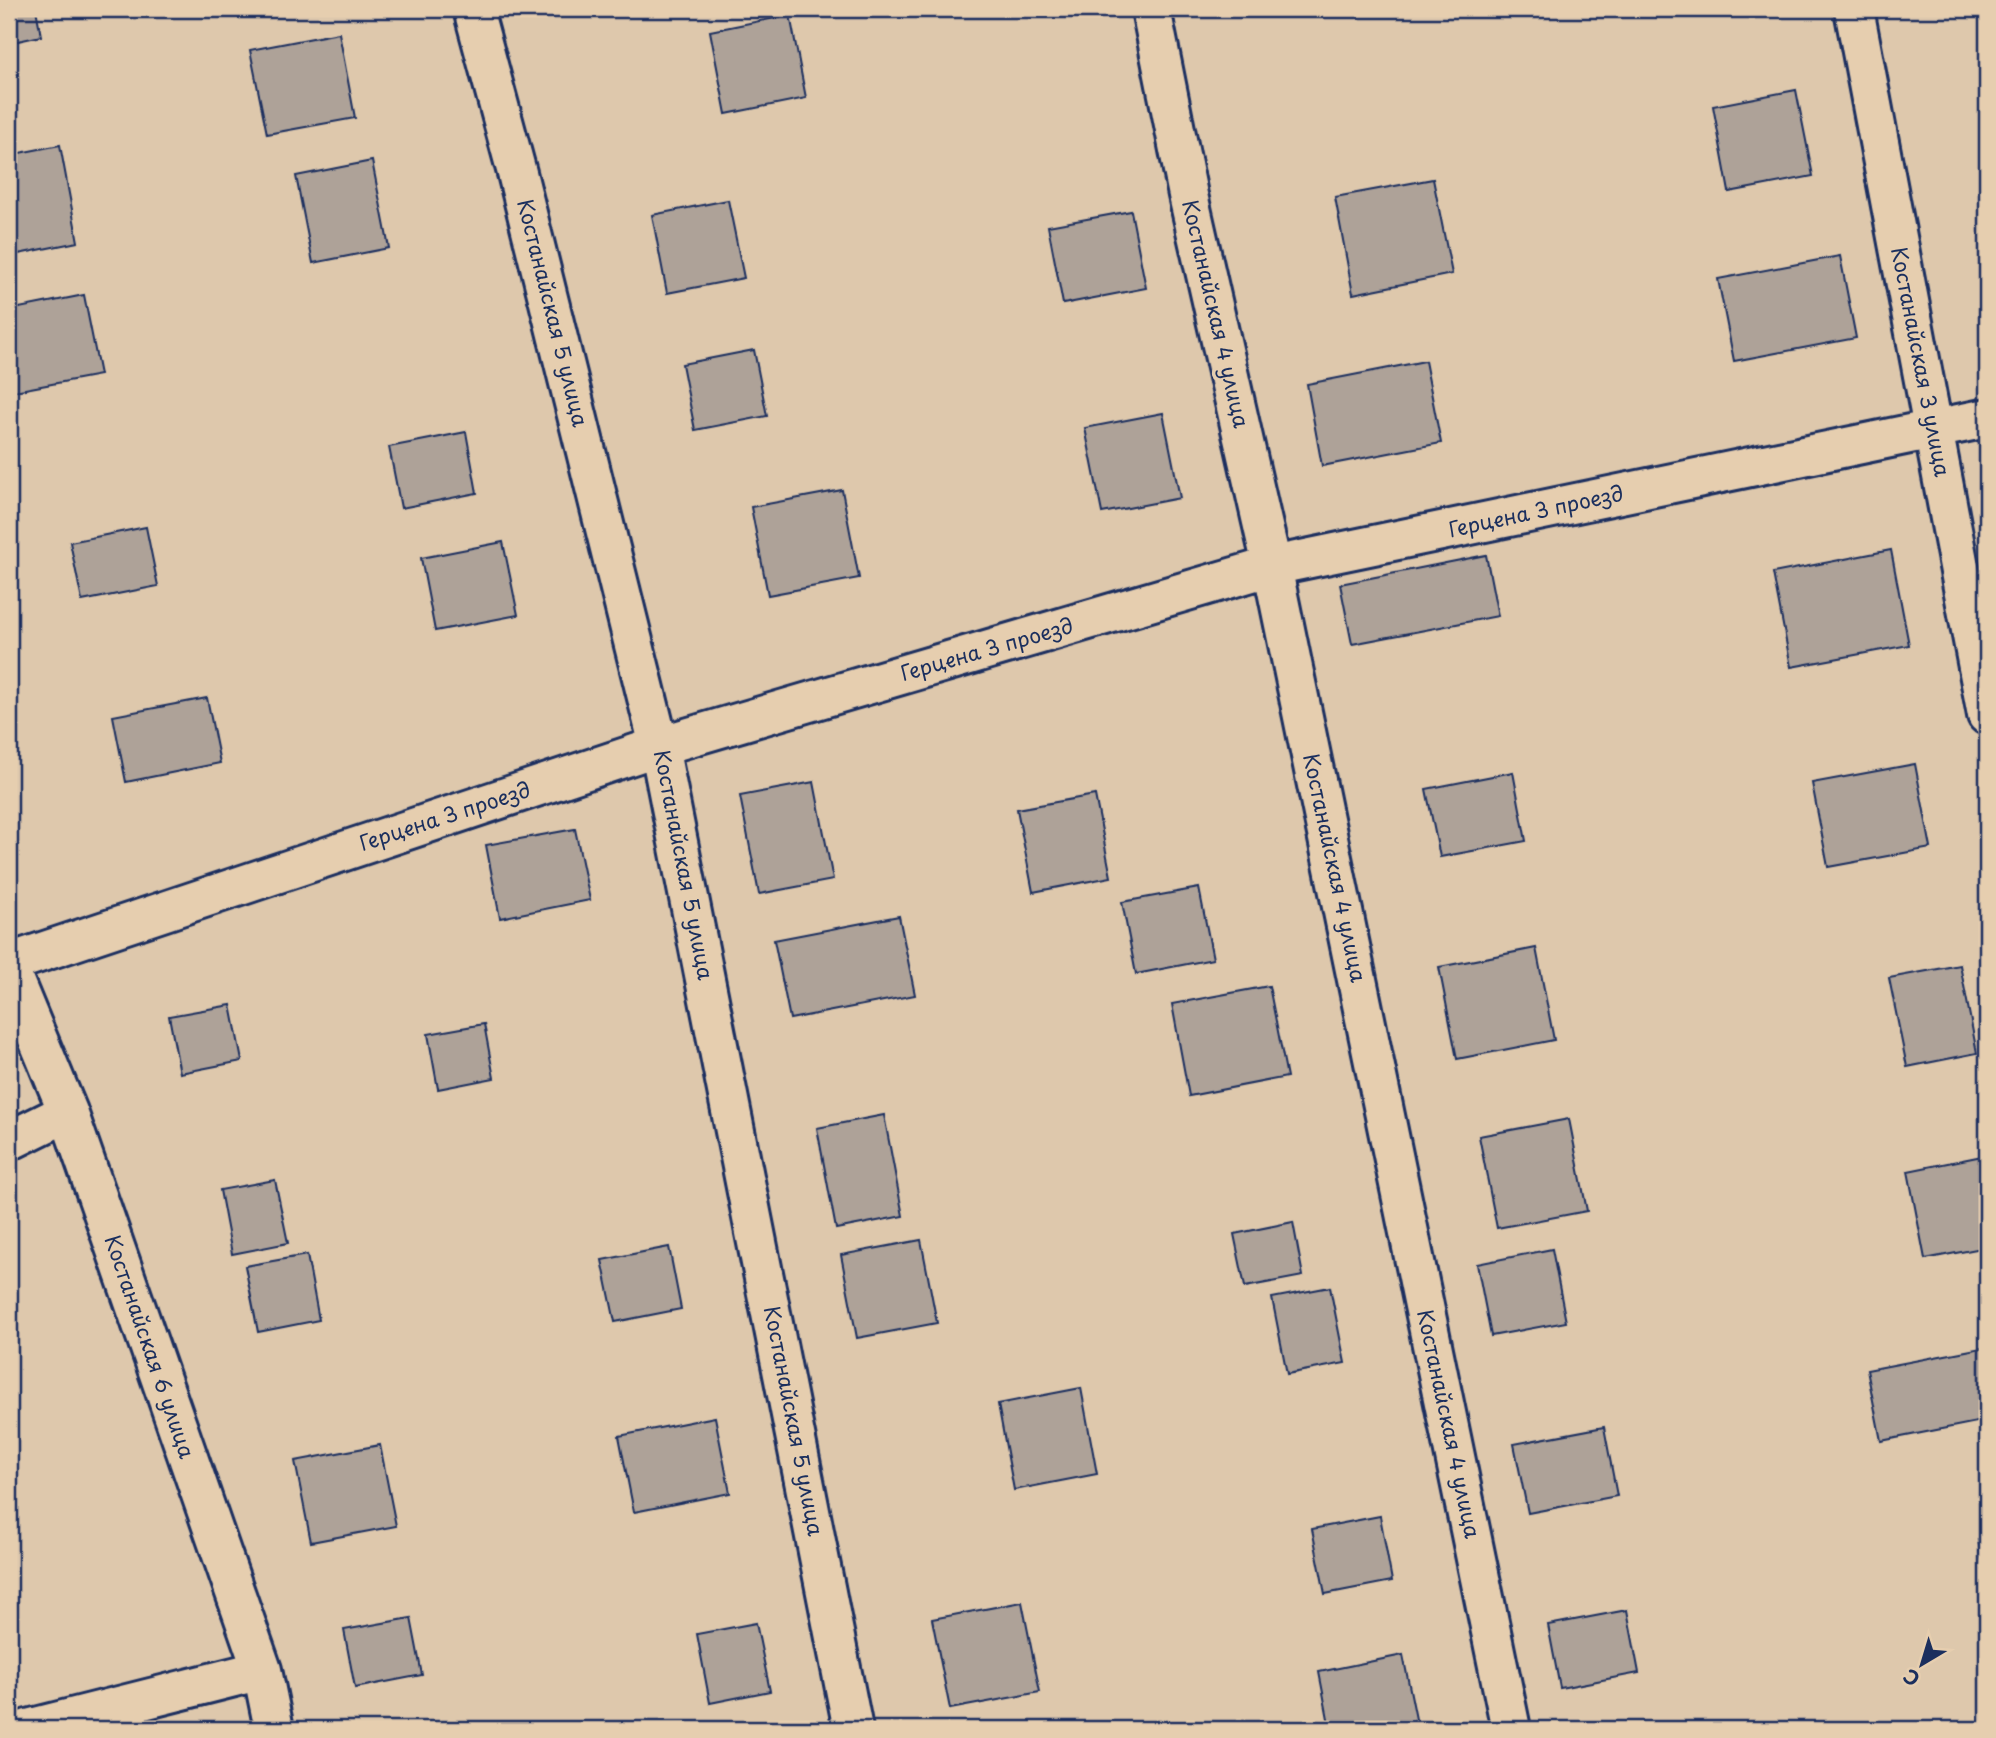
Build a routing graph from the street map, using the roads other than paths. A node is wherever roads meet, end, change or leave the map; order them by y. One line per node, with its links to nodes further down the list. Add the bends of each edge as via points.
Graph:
1 (473, 9): 8 (street, Костанайская 5 улица)
2 (1151, 9): 6 (street, Костанайская 4 улица)
3 (1854, 9): 5 (street, Костанайская 3 улица)
4 (1987, 418): 5 (street, Герцена 3 проезд)
5 (1933, 429): 6 (street, Герцена 3 проезд); 7 (street, Костанайская 3 улица)
6 (1272, 566): 8 (street, Герцена 3 проезд); 17 (street, Костанайская 4 улица)
7 (1987, 715)
8 (659, 746): 9 (street, Герцена 3 проезд); 16 (street, Костанайская 5 улица)
9 (9, 963)
10 (9, 969): 11 (street, Костанайская 6 улица)
11 (68, 1111): 12 (street); 13 (street, Костанайская 6 улица)
12 (9, 1141)
13 (262, 1670): 14 (street); 15 (street, Костанайская 6 улица)
14 (28, 1729)
15 (274, 1729)
16 (853, 1729)
17 (1511, 1729)

